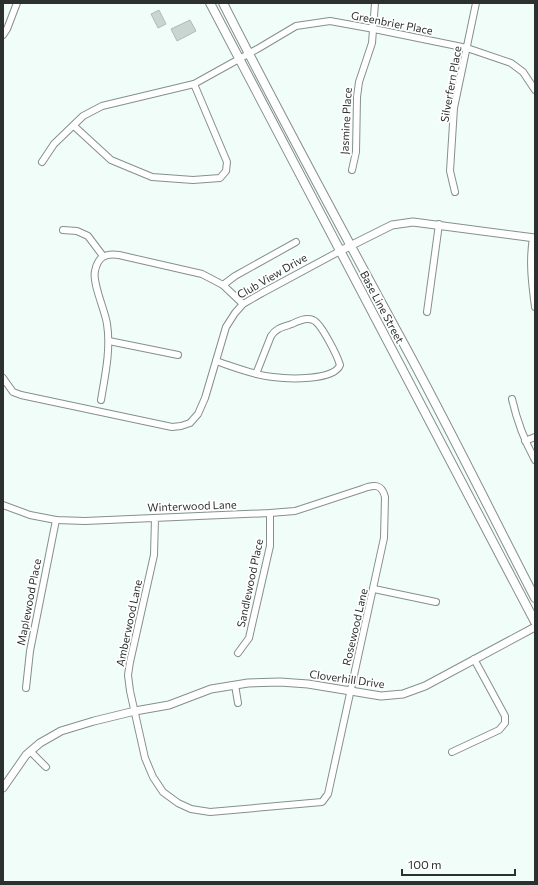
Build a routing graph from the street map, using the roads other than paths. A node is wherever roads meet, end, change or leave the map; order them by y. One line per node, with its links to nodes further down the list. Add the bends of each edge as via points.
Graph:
1 (17, 3): 7 (street)
2 (210, 3): 10 (main road, Base Line Street)
3 (223, 3): 9 (main road, Base Line Street)
4 (375, 3): 6 (street, Jasmine Place)
5 (476, 3): 8 (street, Silverfern Place)
6 (374, 29): 8 (street, Greenbrier Place); 9 (street, Greenbrier Place, via 330,21 296,26); 15 (street, Jasmine Place, via 359,82 356,152)
7 (3, 35)
8 (467, 48): 12 (street, Greenbrier Place, via 511,62 523,72); 16 (street, Silverfern Place, via 454,108 450,171)
9 (248, 54): 10 (street, Greenbrier Place); 21 (main road, Base Line Street)
10 (239, 59): 11 (street, Greenbrier Place); 22 (main road, Base Line Street)
11 (194, 84): 13 (street, Greenbrier Place, via 102,106 83,116); 13 (street, via 227,162 226,171 220,178 193,180 152,177 111,160)
12 (535, 90)
13 (74, 126): 14 (street, Greenbrier Place, via 54,144)
14 (42, 162)
15 (352, 170)
16 (455, 192)
17 (439, 224): 19 (street, Club View Drive); 21 (street, Club View Drive, via 413,222 392,225); 27 (street)
18 (64, 230): 23 (street, via 77,230 88,236)
19 (534, 238): 26 (street, via 531,259)
20 (296, 242): 24 (street)
21 (350, 246): 22 (street, Club View Drive); 44 (main road, Base Line Street, via 404,344)
22 (340, 251): 25 (street, Club View Drive); 46 (main road, Base Line Street)
23 (103, 256): 24 (street, via 119,255 202,274); 28 (street, via 94,272 107,325)
24 (223, 284): 25 (street)
25 (243, 304): 30 (street, Club View Drive, via 226,327)
26 (535, 307)
27 (427, 312)
28 (108, 341): 29 (street); 34 (street)
29 (178, 355)
30 (216, 361): 31 (street); 32 (street, Club View Drive, via 198,414 190,423 172,427 21,395 13,392)
31 (256, 374): 31 (street, via 274,331 304,319 317,323 340,364 336,370 316,377 273,377)
32 (3, 378)
33 (512, 399): 36 (street)
34 (101, 400)
35 (535, 437): 36 (street)
36 (525, 441): 37 (street)
37 (535, 460)
38 (380, 488): 40 (street, Winterwood Lane, via 375,485 369,486 295,511); 43 (street, Rosewood Lane, via 385,498 384,538)
39 (3, 505): 42 (street, Winterwood Lane, via 30,515)
40 (270, 513): 41 (street, Winterwood Lane); 48 (street, Sandlewood Place, via 270,546 249,638)
41 (155, 518): 42 (street, Winterwood Lane); 54 (street, Amberwood Lane, via 154,555 128,675)
42 (56, 520): 51 (street, Maplewood Place, via 30,651)
43 (374, 589): 45 (street); 52 (street, Rosewood Lane)
44 (535, 598)
45 (436, 602)
46 (535, 622)
47 (535, 627): 49 (street, Cloverhill Drive)
48 (238, 653)
49 (474, 659): 52 (street, Cloverhill Drive, via 425,686 403,694 381,696); 56 (street, via 505,716 505,724 499,730)
50 (235, 685): 52 (street, Cloverhill Drive, via 280,682); 53 (street); 54 (street, Cloverhill Drive, via 211,690 169,705)
51 (26, 688)
52 (351, 691): 59 (street, Rosewood Lane)
53 (238, 703)
54 (135, 711): 55 (street, Cloverhill Drive, via 61,731); 59 (street, Amberwood Lane, via 145,758 153,777 163,792 191,809 210,812 316,803 322,802)
55 (30, 751): 57 (street); 58 (street, Cloverhill Drive)
56 (452, 752)
57 (46, 767)
58 (3, 788)
59 (328, 794)

